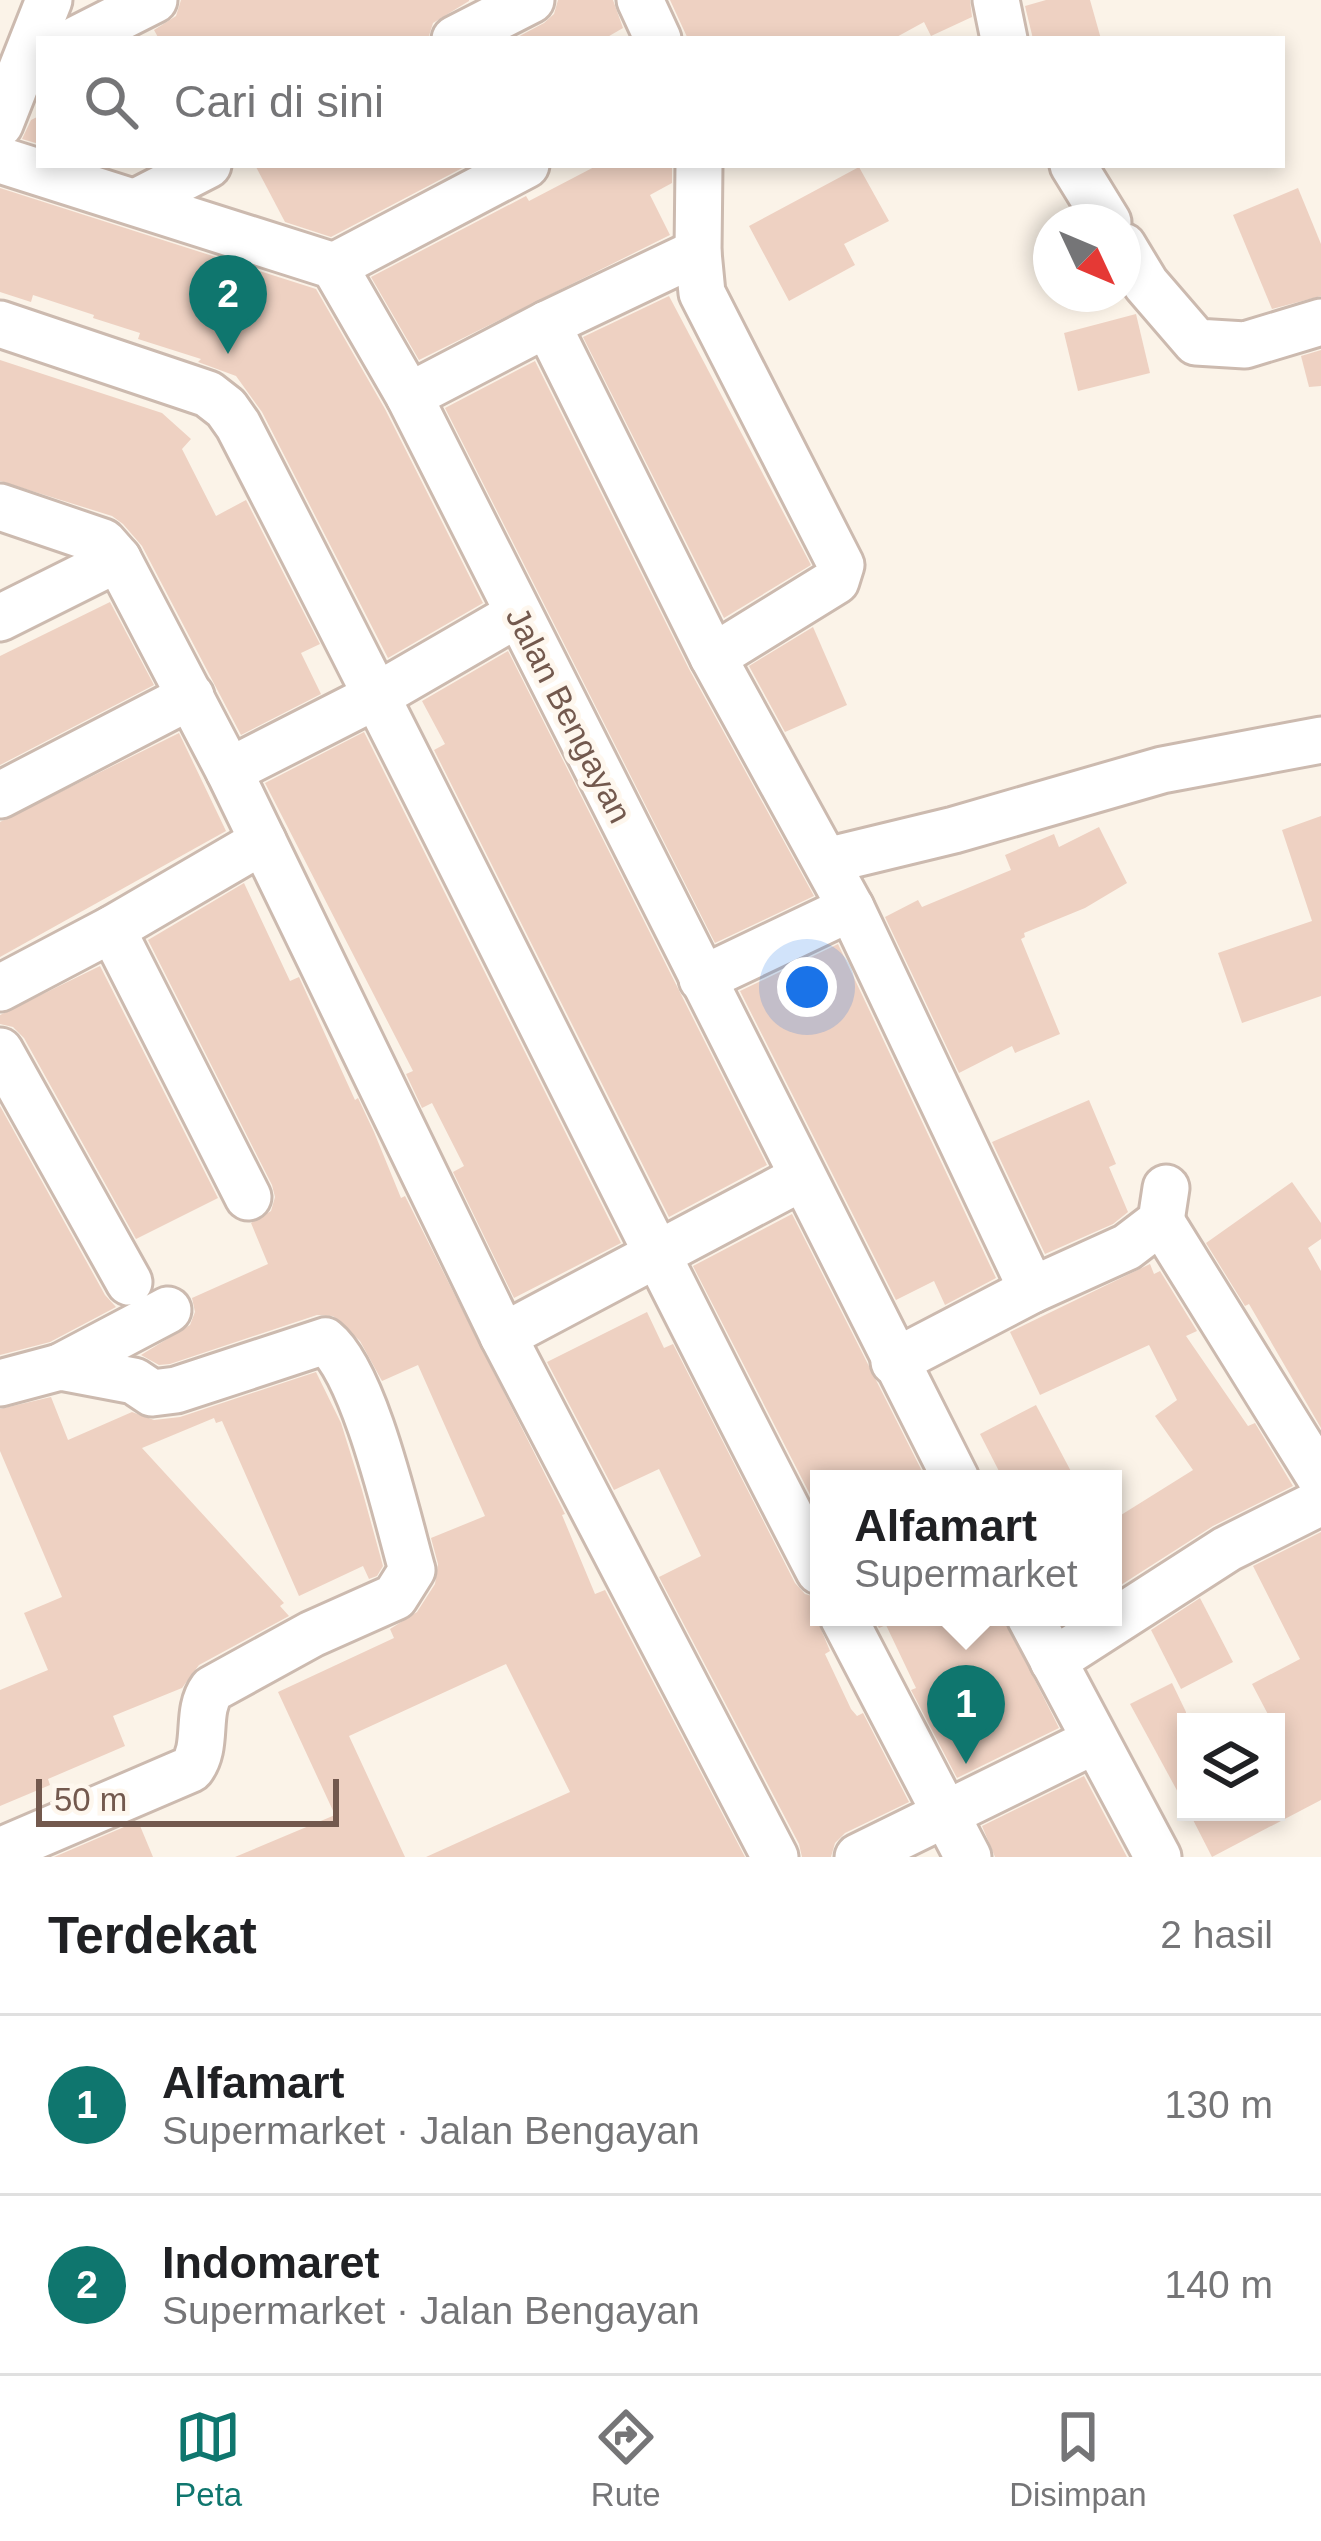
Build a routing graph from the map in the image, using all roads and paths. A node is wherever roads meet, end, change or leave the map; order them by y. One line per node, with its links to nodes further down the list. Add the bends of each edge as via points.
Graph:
1 (154, 0): 5 (street)
2 (531, 0): 6 (street)
3 (640, 0): 7 (street)
4 (996, 0): 8 (street)
5 (45, 13)
6 (461, 36)
7 (657, 36)
8 (1003, 36)
9 (31, 63): 10 (street)
10 (0, 124)
11 (0, 160): 16 (street)
12 (202, 168): 16 (street)
13 (520, 168): 19 (street)
14 (699, 168): 18 (street)
15 (1075, 168): 17 (street)
16 (136, 202): 19 (street)
17 (1097, 204)
18 (698, 252): 23 (street); 29 (street, via 702,292 841,565 836,580)
19 (334, 266): 24 (street, Jalan Bengayan)
20 (1141, 276): 21 (street, via 1196,342 1245,345)
21 (1321, 322)
22 (0, 324): 30 (street, via 208,394 226,408)
23 (547, 324): 24 (street); 29 (street)
24 (410, 395): 27 (street, Jalan Bengayan)
25 (0, 507): 26 (street, via 104,542)
26 (118, 559): 28 (street); 31 (street)
27 (518, 614): 30 (street); 39 (street, Jalan Bengayan)
28 (0, 618)
29 (713, 657): 36 (street)
30 (377, 695): 33 (street); 44 (street)
31 (190, 697): 33 (street); 34 (street)
32 (1321, 740): 36 (street, via 1162,770)
33 (229, 771): 35 (street)
34 (0, 795)
35 (263, 841): 38 (street); 48 (street)
36 (826, 861): 37 (street)
37 (851, 908): 39 (street); 46 (street)
38 (112, 929): 40 (street); 43 (street)
39 (702, 979): 42 (street, Jalan Bengayan)
40 (0, 988)
41 (0, 1051): 45 (street)
42 (801, 1178): 44 (street); 49 (street, Jalan Bengayan)
43 (248, 1197)
44 (654, 1253): 48 (street); 54 (street)
45 (129, 1282)
46 (1032, 1290): 49 (street); 53 (street, via 1127,1247 1163,1205)
47 (168, 1310): 50 (street)
48 (503, 1336): 63 (street)
49 (894, 1362): 52 (street, Jalan Bengayan)
50 (60, 1366): 51 (street); 62 (street, via 134,1381 152,1393 325,1341 344,1363 412,1570 395,1598 212,1689 191,1768)
51 (0, 1383)
52 (951, 1470)
53 (1320, 1499): 55 (street)
54 (810, 1554)
55 (1122, 1617)
56 (848, 1626): 61 (street)
57 (1035, 1626): 59 (street)
58 (1107, 1626): 59 (street)
59 (1053, 1661): 60 (street)
60 (1094, 1741): 61 (street); 66 (street)
61 (945, 1813): 64 (street); 65 (street)
62 (18, 1850)
63 (776, 1857)
64 (858, 1857)
65 (968, 1857)
66 (1158, 1857)

